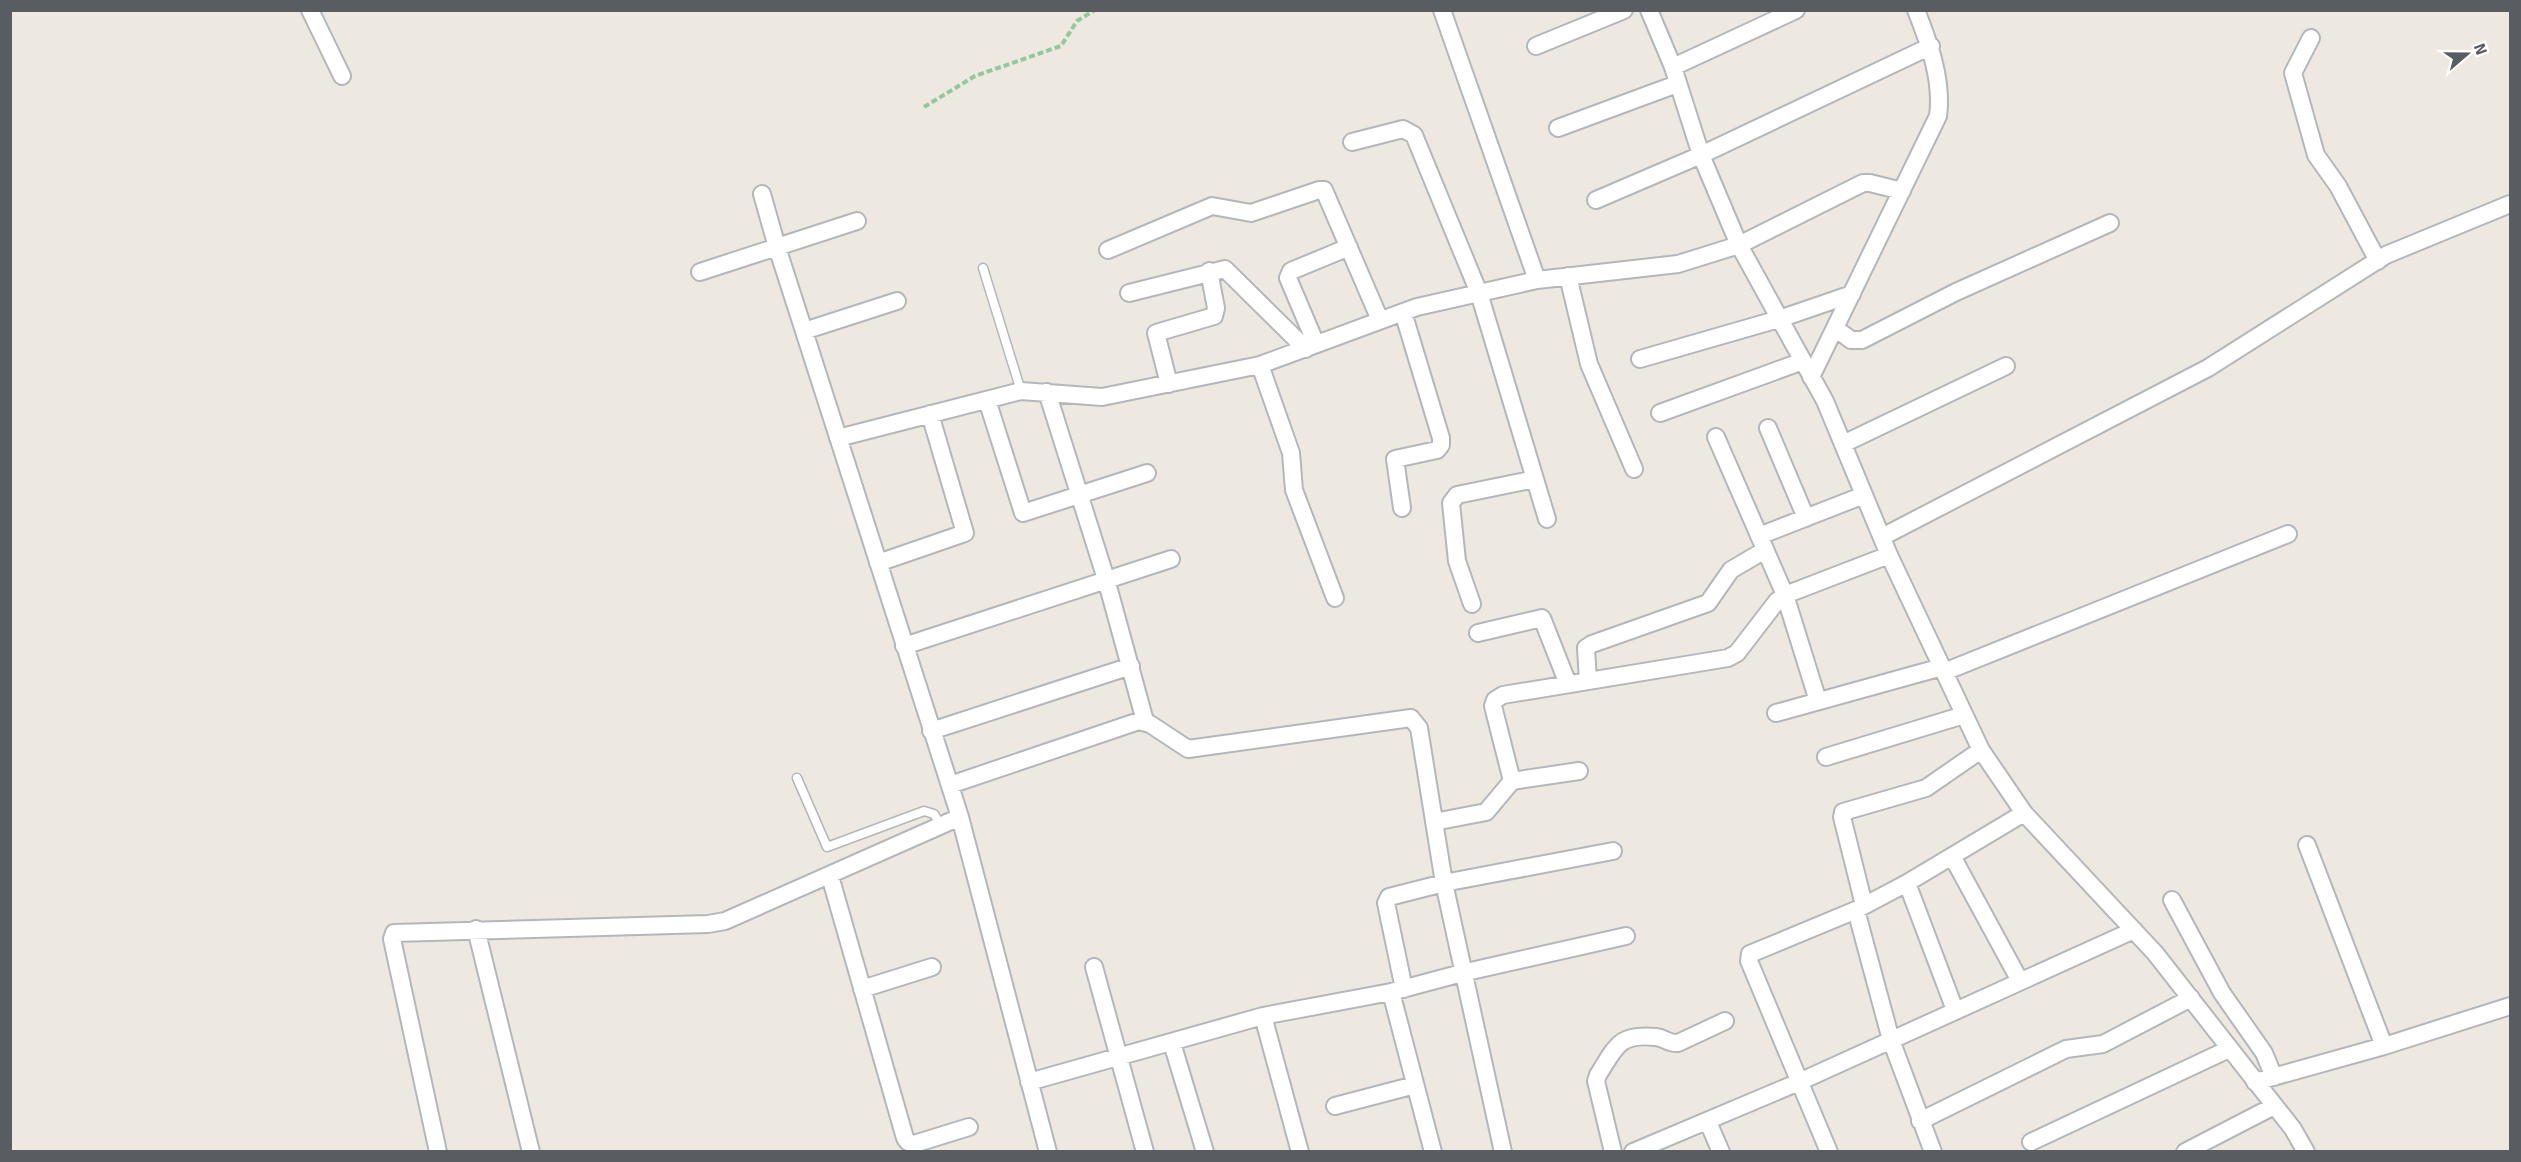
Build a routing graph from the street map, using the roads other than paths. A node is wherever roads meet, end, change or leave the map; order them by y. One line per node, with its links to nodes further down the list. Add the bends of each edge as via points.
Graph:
1 (310, 10): 11 (street)
2 (1442, 10): 31 (street)
3 (1624, 10): 8 (street)
4 (1649, 10): 10 (street)
5 (1796, 10): 10 (street)
6 (1916, 10): 9 (street)
7 (2311, 38): 26 (street, via 2293,73 2313,147)
8 (1536, 46)
9 (1931, 46): 15 (street); 16 (street, via 1939,95 1938,116)
10 (1673, 67): 12 (street)
11 (342, 76)
12 (1677, 84): 13 (street); 15 (street)
13 (1558, 128)
14 (1352, 142): 33 (street, via 1404,129 1414,135)
15 (1701, 155): 18 (street); 22 (street)
16 (1902, 191): 22 (street, via 1863,183); 34 (street)
17 (762, 194): 23 (street)
18 (1596, 200)
19 (2511, 204): 26 (street, via 2403,247)
20 (857, 221): 23 (street)
21 (2110, 223): 39 (street, via 1956,292 1862,340 1851,340)
22 (1738, 245): 30 (street, via 1668,266); 37 (street)
23 (777, 247): 29 (street); 40 (street)
24 (1349, 247): 25 (street, via 1327,193 1319,189 1251,213 1212,206); 38 (street); 41 (street, via 1288,274)
25 (1108, 250)
26 (2378, 261): 66 (street, via 2208,368)
27 (983, 268): 48 (lane)
28 (1209, 271): 32 (street); 41 (street, via 1225,269); 47 (street, via 1214,316 1156,333)
29 (700, 272)
30 (1568, 276): 31 (street); 57 (street, via 1589,364)
31 (1537, 280): 33 (street)
32 (1129, 293)
33 (1479, 293): 36 (street); 59 (street)
34 (1852, 294): 37 (street); 39 (street)
35 (897, 301): 40 (street)
36 (1402, 312): 38 (street); 62 (street, via 1441,438 1437,450 1395,459)
37 (1779, 319): 42 (street); 43 (street)
38 (1380, 320): 41 (street)
39 (1835, 328): 46 (street)
40 (804, 331): 54 (street)
41 (1311, 346): 44 (street)
42 (1640, 359)
43 (1803, 361): 46 (street); 51 (street)
44 (1260, 365): 47 (street); 73 (street, via 1291,453 1294,490)
45 (2006, 366): 56 (street)
46 (1811, 377): 56 (street)
47 (1169, 384): 49 (street, via 1094,398)
48 (1022, 391): 49 (street); 50 (street)
49 (1047, 392): 60 (street)
50 (987, 399): 52 (street); 60 (street, via 1023,513)
51 (1660, 413)
52 (930, 414): 54 (street); 70 (street, via 966,533)
53 (1768, 428): 63 (street)
54 (838, 438): 70 (street)
55 (1716, 438): 67 (street)
56 (1843, 444): 61 (street)
57 (1634, 469)
58 (1147, 472): 60 (street)
59 (1536, 479): 64 (street); 74 (street, via 1453,498 1457,561)
60 (1079, 494): 71 (street)
61 (1864, 495): 63 (street); 66 (street)
62 (1402, 508)
63 (1806, 518): 67 (street)
64 (1547, 519)
65 (2288, 534): 78 (street)
66 (1882, 537): 68 (street)
67 (1762, 543): 72 (street); 79 (street, via 1731,570 1708,603 1586,648)
68 (1890, 555): 72 (street); 78 (street)
69 (1171, 559): 71 (street)
70 (878, 563): 76 (street)
71 (1106, 579): 76 (street); 77 (street)
72 (1785, 595): 79 (street, via 1737,653 1728,658); 81 (street)
73 (1335, 598)
74 (1472, 604)
75 (1478, 633): 80 (street, via 1542,618)
76 (904, 646): 85 (street)
77 (1131, 666): 84 (street); 85 (street)
78 (1943, 670): 81 (street); 83 (street)
79 (1588, 681): 80 (street)
80 (1568, 684): 90 (street, via 1503,695 1496,700 1493,706)
81 (1818, 701): 82 (street)
82 (1776, 714)
83 (1964, 715): 86 (street); 87 (street)
84 (1145, 721): 91 (street); 94 (street, via 1188,749 1412,718 1419,728)
85 (932, 731): 91 (street)
86 (1981, 750): 92 (street); 103 (street, via 1926,789 1843,812)
87 (1826, 757)
88 (1579, 771): 90 (street)
89 (797, 778): 95 (lane, via 827,847 924,811 934,814)
90 (1512, 781): 94 (street, via 1486,812)
91 (950, 785): 93 (street)
92 (2024, 813): 98 (street); 105 (street)
93 (960, 818): 95 (street); 124 (street)
94 (1434, 822): 101 (street)
95 (941, 826): 99 (street)
96 (2307, 845): 120 (street)
97 (1613, 851): 101 (street)
98 (1952, 856): 100 (street); 110 (street)
99 (830, 876): 104 (street, via 741,916 708,924); 111 (street)
100 (1907, 883): 103 (street); 115 (street)
101 (1444, 884): 109 (street); 112 (street, via 1386,900)
102 (2172, 900): 123 (street, via 2222,993 2264,1053)
103 (1860, 908): 118 (street); 125 (street, via 1750,954 1749,961)
104 (476, 929): 134 (street, via 399,931 392,939); 135 (street)
105 (2134, 930): 110 (street); 113 (street)
106 (1626, 936): 109 (street)
107 (932, 967): 111 (street)
108 (1094, 967): 122 (street)
109 (1462, 973): 112 (street); 141 (street)
110 (2020, 981): 115 (street)
111 (862, 989): 132 (street, via 908,1142 914,1144)
112 (1397, 990): 116 (street); 127 (street)
113 (2191, 998): 121 (street); 130 (street, via 2103,1044 2066,1049)
114 (2511, 1006): 120 (street)
115 (1955, 1010): 118 (street)
116 (1263, 1016): 119 (street); 139 (street)
117 (1725, 1022): 142 (street, via 1672,1044 1657,1037 1629,1037 1619,1042 1596,1081)
118 (1891, 1040): 125 (street); 130 (street)
119 (1172, 1043): 122 (street); 138 (street)
120 (2385, 1046): 123 (street)
121 (2229, 1049): 126 (street); 133 (street)
122 (1118, 1057): 124 (street); 137 (street)
123 (2274, 1077): 126 (street)
124 (1029, 1082): 136 (street)
125 (1799, 1082): 131 (street); 145 (street)
126 (2255, 1082): 129 (street)
127 (1415, 1085): 128 (street); 140 (street)
128 (1335, 1106)
129 (2274, 1106): 147 (street); 148 (street)
130 (1920, 1121): 146 (street)
131 (1708, 1122): 143 (street); 144 (street)
132 (969, 1127)
133 (2031, 1142)
134 (438, 1152)
135 (531, 1152)
136 (1048, 1152)
137 (1145, 1152)
138 (1205, 1152)
139 (1300, 1152)
140 (1432, 1152)
141 (1503, 1152)
142 (1613, 1152)
143 (1633, 1152)
144 (1721, 1152)
145 (1829, 1152)
146 (1933, 1152)
147 (2185, 1152)
148 (2306, 1152)

